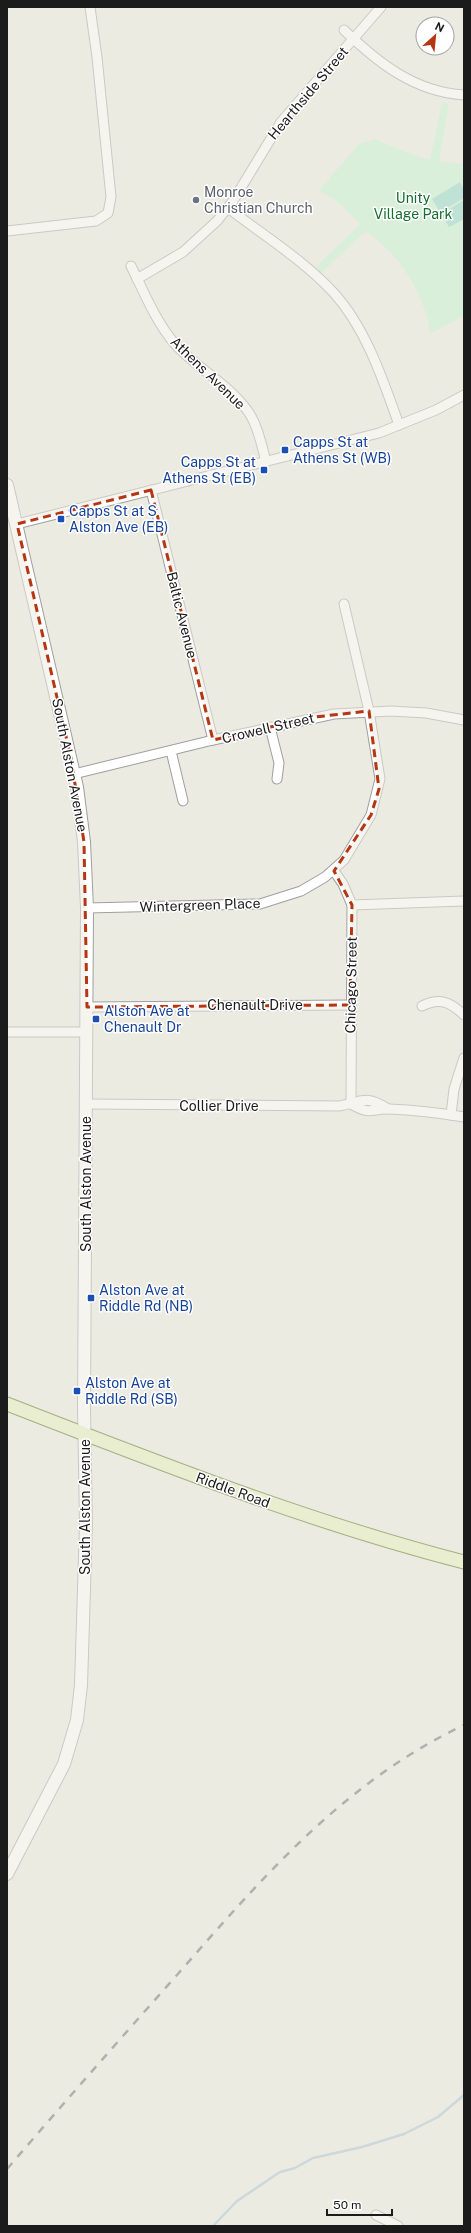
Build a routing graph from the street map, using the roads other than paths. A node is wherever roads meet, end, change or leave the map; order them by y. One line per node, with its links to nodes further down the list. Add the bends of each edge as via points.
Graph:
1 (90, 7): 7 (street, via 111,197 108,213 96,221)
2 (381, 7): 4 (street, Hearthside Street)
3 (344, 30): 4 (street)
4 (353, 39): 5 (street, via 388,68 412,82 423,87); 6 (street, Hearthside Street, via 281,122)
5 (464, 95)
6 (228, 208): 9 (street, Hearthside Street, via 183,252); 11 (street, via 309,269 340,301 362,335)
7 (7, 231)
8 (131, 266): 9 (street, Athens Avenue)
9 (137, 279): 12 (street, Athens Avenue, via 148,303 174,343 203,371 234,395 248,411 260,437)
10 (464, 395): 11 (street)
11 (399, 425): 12 (street, via 345,443)
12 (266, 462): 14 (street)
13 (7, 485): 15 (street, South Alston Avenue)
14 (152, 490): 15 (street); 20 (street, Baltic Avenue)
15 (17, 524): 22 (street, South Alston Avenue)
16 (344, 604): 17 (street, Wintergreen Place)
17 (369, 711): 18 (street, Crowell Street, via 426,713); 19 (street, Crowell Street, via 334,714); 25 (street, Wintergreen Place, via 380,780 379,789 371,815 344,860)
18 (464, 720)
19 (270, 727): 20 (street, Crowell Street); 23 (street, via 279,763)
20 (213, 740): 21 (street, Crowell Street)
21 (171, 751): 22 (street, Crowell Street); 24 (street)
22 (74, 774): 28 (street, South Alston Avenue, via 84,842)
23 (277, 779)
24 (183, 801)
25 (334, 871): 27 (street, Chicago Street); 28 (street, Wintergreen Place, via 301,890 260,904)
26 (464, 901): 27 (street)
27 (352, 905): 29 (street, Chicago Street)
28 (87, 908): 31 (street, South Alston Avenue)
29 (350, 1004): 31 (street, Chenault Drive); 37 (street, Chicago Street)
30 (422, 1006): 32 (street, via 431,1002 447,1002)
31 (87, 1007): 34 (street, South Alston Avenue)
32 (464, 1015)
33 (7, 1032): 34 (street)
34 (87, 1032): 36 (street, South Alston Avenue)
35 (464, 1058): 38 (street, via 455,1083)
36 (86, 1104): 37 (street, Collier Drive); 41 (street, South Alston Avenue)
37 (351, 1104): 38 (street, Collier Drive, via 361,1110 375,1112 388,1109)
38 (450, 1115): 39 (street, Collier Drive)
39 (464, 1117)
40 (7, 1404): 41 (main road, Riddle Road)
41 (85, 1434): 42 (main road, Riddle Road, via 276,1505); 43 (street, South Alston Avenue, via 83,1648 77,1720 64,1764)
42 (464, 1562)
43 (7, 1874)
44 (376, 2215): 45 (street)
45 (398, 2226)

